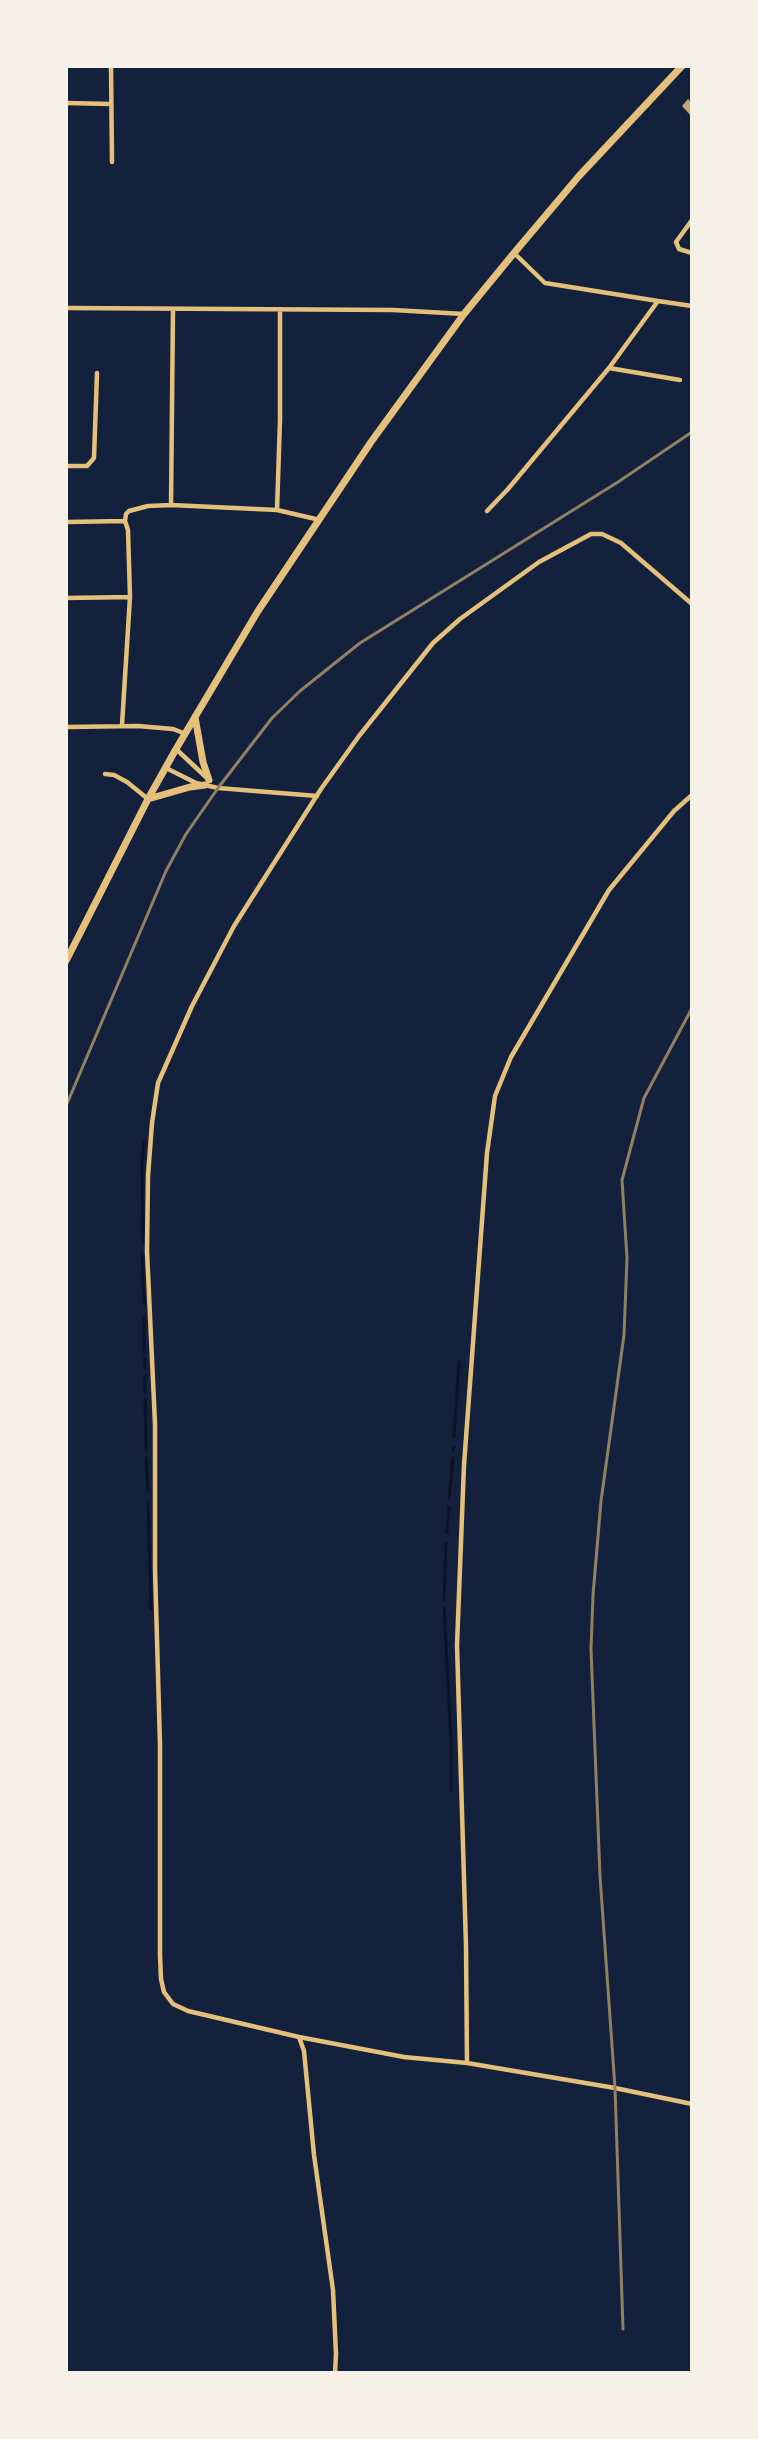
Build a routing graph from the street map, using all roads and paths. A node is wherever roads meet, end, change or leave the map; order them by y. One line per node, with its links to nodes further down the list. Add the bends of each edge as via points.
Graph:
1 (111, 66): 4 (street)
2 (682, 66): 7 (main road, via 579,176)
3 (66, 103): 4 (street)
4 (111, 104): 5 (street)
5 (112, 162)
6 (692, 220): 8 (street, via 676,242 679,249)
7 (514, 253): 9 (street, via 545,283); 14 (main road)
8 (692, 254)
9 (658, 302): 10 (street); 15 (street)
10 (692, 306)
11 (66, 308): 12 (street)
12 (173, 309): 13 (street); 19 (street)
13 (280, 309): 14 (street); 20 (street)
14 (464, 315): 22 (main road, via 371,442)
15 (609, 368): 17 (street); 21 (street)
16 (97, 373): 18 (street, via 94,458 87,466)
17 (680, 380)
18 (66, 466)
19 (171, 505): 20 (street); 23 (street, via 129,511)
20 (277, 510): 22 (street)
21 (487, 511)
22 (321, 520): 28 (main road, via 258,611)
23 (125, 521): 24 (street); 25 (street)
24 (66, 522)
25 (130, 597): 26 (street); 29 (street)
26 (66, 598)
27 (692, 604): 37 (street, via 621,543 602,534 587,536 539,562 433,643)
28 (195, 717): 31 (main road); 35 (main road)
29 (122, 725): 30 (street); 31 (street, via 173,729)
30 (66, 728)
31 (186, 734): 32 (main road)
32 (176, 749): 33 (main road); 35 (street)
33 (166, 768): 35 (street, via 186,779); 38 (main road)
34 (105, 774): 38 (street, via 114,775)
35 (209, 784): 37 (street); 38 (main road)
36 (692, 795): 41 (street, via 674,811 609,890 511,1057 495,1096 487,1153 465,1453 457,1645)
37 (317, 796): 40 (street, via 225,942 163,1070 152,1123 147,1219 155,1424 161,1979 173,2004 188,2011)
38 (148, 799): 39 (main road)
39 (66, 962)
40 (299, 2037): 41 (street, via 404,2057); 43 (street, via 304,2051 333,2290)
41 (467, 2063): 42 (street)
42 (692, 2104)
43 (335, 2373)

